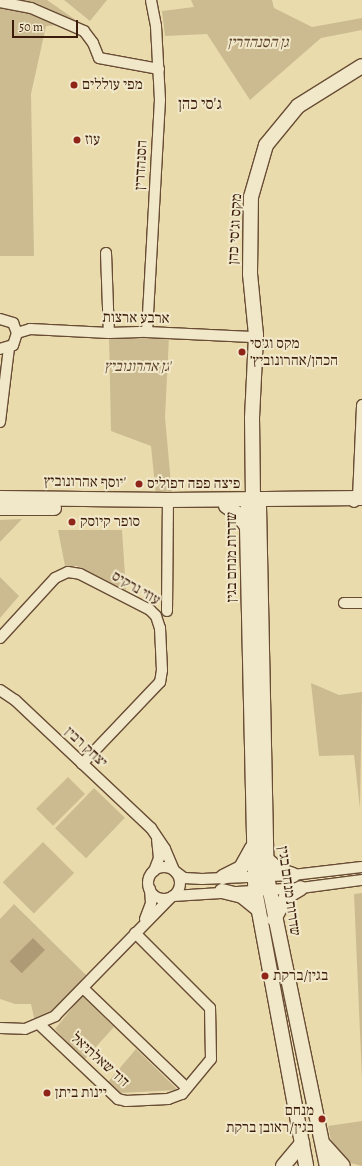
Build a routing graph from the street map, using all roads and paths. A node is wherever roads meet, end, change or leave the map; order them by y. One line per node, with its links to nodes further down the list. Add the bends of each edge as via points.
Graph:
1 (151, 0): 4 (street, הסנהדרין)
2 (0, 2): 4 (street, via 31,8 84,31 93,43 99,58)
3 (362, 66): 5 (street, מקס וג'סי כהן)
4 (159, 69): 8 (street, הסנהדרין, via 160,100)
5 (356, 72): 11 (street, מקס וג'סי כהן, via 298,106 266,145 252,197 250,274)
6 (106, 254): 10 (street)
7 (0, 319): 9 (street, via 13,323)
8 (147, 332): 10 (street, ארבע ארצות); 11 (street, ארבע ארצות)
9 (17, 333): 10 (street, ארבע ארצות, via 30,329); 12 (street, via 16,340)
10 (109, 333)
11 (254, 336): 19 (street, מקס וג'סי כהן)
12 (5, 349): 14 (street)
13 (0, 358): 14 (street)
14 (4, 378): 16 (street)
15 (362, 405): 18 (street)
16 (0, 422)
17 (0, 498): 20 (street, יוסף אהרונוביץ')
18 (358, 501): 19 (street, יוסף אהרונוביץ')
19 (253, 503): 20 (street, יוסף אהרונוביץ'); 21 (street, יוסף אהרונוביץ'); 23 (street, שדרות מנחם בגין); 32 (street, שדרות מנחם בגין)
20 (168, 504): 21 (street, יוסף אהרונוביץ'); 22 (street, יוסף אהרונוביץ'); 26 (street)
21 (226, 506): 23 (street, via 238,514)
22 (0, 508)
23 (247, 526): 31 (street, שדרות מנחם בגין)
24 (362, 602): 25 (street)
25 (344, 603)
26 (167, 611)
27 (0, 638): 29 (street, עוזי נרקיס, via 54,578 68,572 80,574 152,611 156,616 162,670 160,682)
28 (0, 690): 29 (street, יצחק רבין, via 12,697)
29 (82, 764): 30 (street, יצחק רבין)
30 (150, 828): 34 (street, יצחק רבין, via 159,850); 35 (street, יצחק רבין, via 165,849)
31 (253, 838): 38 (street, שדרות מנחם בגין); 39 (street, via 251,852 244,865)
32 (265, 858): 36 (street, via 279,870); 38 (street, שדרות מנחם בגין)
33 (362, 867): 36 (street)
34 (154, 871): 35 (street, via 162,867); 41 (street, via 149,880)
35 (175, 871): 39 (street, via 189,879); 42 (street, via 180,883)
36 (293, 875): 38 (street)
37 (362, 880): 40 (street)
38 (261, 883): 39 (street); 40 (street); 43 (street, שדרות מנחם בגין); 44 (street, שדרות מנחם בגין)
39 (222, 884): 42 (street); 43 (street)
40 (301, 888): 44 (street, via 286,897)
41 (150, 889): 42 (street, via 159,897); 45 (street, via 150,907)
42 (172, 896): 45 (street)
43 (258, 909): 50 (street, שדרות מנחם בגין)
44 (274, 919): 51 (street, שדרות מנחם בגין)
45 (137, 931): 46 (street); 49 (street, דוד שאלתיאל, via 210,1008 212,1055 207,1066)
46 (83, 988): 47 (street, via 55,1016); 49 (street)
47 (40, 1025): 48 (street, via 25,1029); 49 (street, דוד שאלתיאל, via 119,1099 172,1098 181,1095)
48 (0, 1028)
49 (187, 1088)
50 (302, 1143): 52 (street); 53 (street, שדרות מנחם בגין)
51 (323, 1144): 54 (street, שדרות מנחם בגין); 55 (street)
52 (283, 1166)
53 (306, 1166)
54 (327, 1166)
55 (343, 1166)

